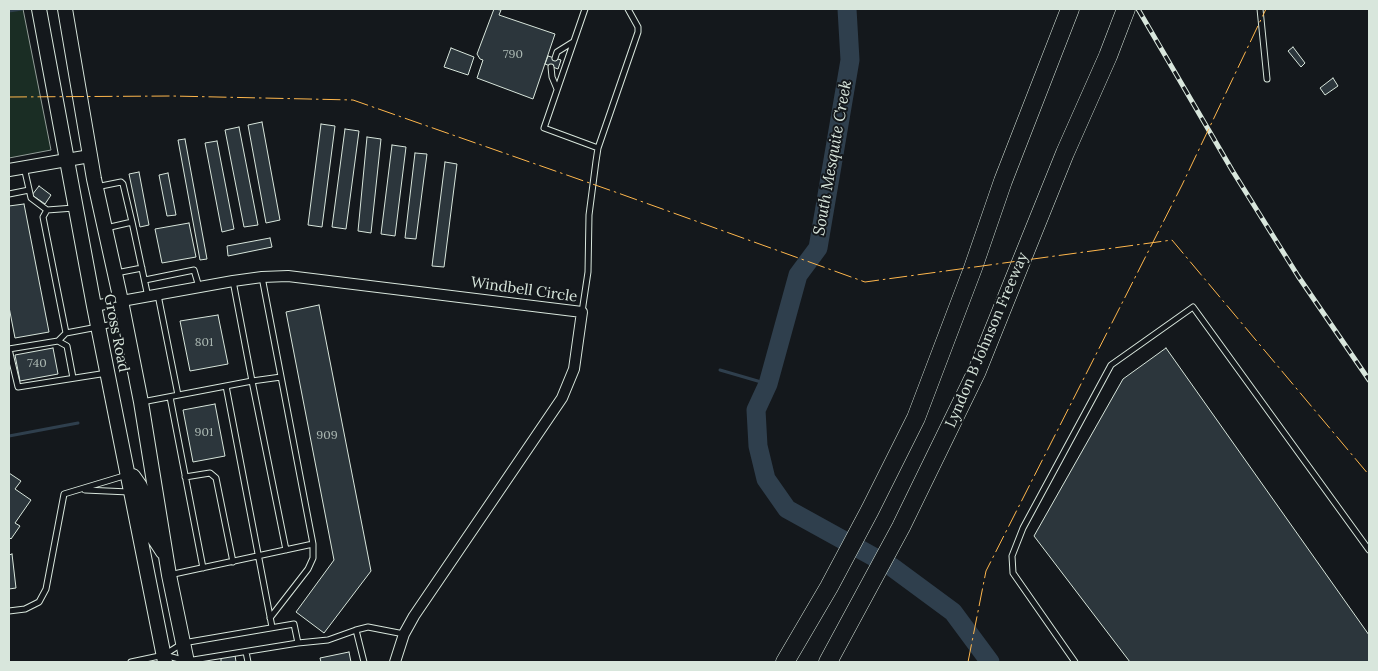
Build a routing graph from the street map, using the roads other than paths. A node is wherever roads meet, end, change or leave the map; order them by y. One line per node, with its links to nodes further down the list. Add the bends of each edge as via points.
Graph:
1 (39, 9): 17 (main road, Gross Road)
2 (65, 9): 16 (main road, Gross Road)
3 (585, 9): 9 (lane)
4 (628, 9): 15 (lane, via 638,32)
5 (1126, 9): 10 (highway, Lyndon B Johnson Freeway)
6 (1132, 9): 10 (highway)
7 (1260, 9): 13 (lane)
8 (1066, 12): 79 (highway, via 916,418 829,587)
9 (573, 42): 11 (lane, via 557,52); 14 (lane)
10 (1108, 56): 80 (highway, Lyndon B Johnson Freeway, via 976,371 902,527)
11 (554, 58)
12 (552, 67): 14 (lane)
13 (1267, 79)
14 (557, 89): 15 (lane, via 544,128)
15 (598, 148): 36 (lane)
16 (90, 156): 17 (street); 20 (main road, Gross Road)
17 (66, 159): 18 (street); 23 (main road, Gross Road)
18 (24, 167): 19 (street); 21 (lane)
19 (9, 170)
20 (96, 187): 25 (lane, via 121,182); 26 (main road, Gross Road)
21 (29, 190): 22 (lane); 24 (lane, via 31,198)
22 (9, 194)
23 (75, 208): 24 (lane); 35 (main road, Gross Road)
24 (47, 210): 39 (lane, via 43,217)
25 (132, 222): 26 (lane); 27 (lane)
26 (105, 228): 28 (main road, Gross Road)
27 (142, 268): 28 (lane); 30 (lane)
28 (115, 273): 34 (main road, Gross Road)
29 (262, 277): 31 (street, Windbell Circle); 36 (street, Windbell Circle, via 300,277); 43 (lane)
30 (145, 280): 32 (lane, via 194,270); 33 (lane)
31 (233, 281): 32 (street, Windbell Circle); 47 (lane)
32 (199, 287): 33 (street, Windbell Circle)
33 (153, 296): 34 (street, Windbell Circle); 49 (lane)
34 (121, 301): 35 (street, Windbell Circle); 37 (main road, Gross Road)
35 (94, 306): 38 (main road, Gross Road)
36 (582, 312): 68 (street, Windbell Circle, via 574,369 562,398)
37 (125, 322): 38 (lane); 51 (main road, Gross Road)
38 (98, 327): 39 (lane); 42 (main road, Gross Road)
39 (66, 333): 40 (lane)
40 (58, 341): 41 (lane); 44 (lane, via 67,346)
41 (9, 349): 45 (lane)
42 (107, 373): 44 (lane); 52 (main road, Gross Road)
43 (281, 376): 47 (lane); 56 (lane)
44 (73, 378): 45 (lane, via 18,387)
45 (16, 379): 46 (lane)
46 (9, 380)
47 (252, 381): 48 (lane); 57 (lane)
48 (226, 386): 49 (lane); 59 (lane)
49 (178, 395): 50 (lane)
50 (170, 397): 51 (lane); 53 (lane)
51 (141, 402): 60 (main road, Gross Road)
52 (128, 475): 54 (lane); 55 (main road, Gross Road); 60 (main road, via 133,476 140,486 150,532)
53 (186, 477): 61 (lane, via 210,473 216,478); 62 (lane)
54 (80, 490): 55 (lane); 64 (lane, via 64,494 46,589 39,602)
55 (131, 492): 72 (main road, Gross Road)
56 (313, 544): 57 (lane); 65 (lane, via 313,558 308,569)
57 (286, 550): 59 (lane)
58 (1369, 550): 81 (lane, via 1193,307 1111,365 1023,528 1012,556 1013,573)
59 (258, 556): 61 (lane); 65 (lane)
60 (166, 557): 63 (main road, Gross Road)
61 (233, 562): 62 (lane)
62 (203, 568): 63 (lane)
63 (169, 575): 69 (main road, Gross Road)
64 (9, 612)
65 (270, 618): 66 (lane)
66 (272, 627): 69 (lane); 70 (lane, via 294,624)
67 (356, 630): 68 (lane, via 368,627); 70 (lane, via 328,640); 77 (lane)
68 (404, 634): 78 (street, Windbell Circle)
69 (183, 643): 72 (lane); 75 (main road, Gross Road)
70 (298, 643): 71 (lane)
71 (246, 652): 73 (lane); 76 (lane)
72 (165, 659): 74 (lane); 75 (lane)
73 (213, 660): 75 (lane)
74 (131, 662)
75 (187, 662)
76 (248, 662)
77 (364, 662)
78 (395, 662)
79 (785, 662)
80 (828, 662)
81 (1075, 662)

